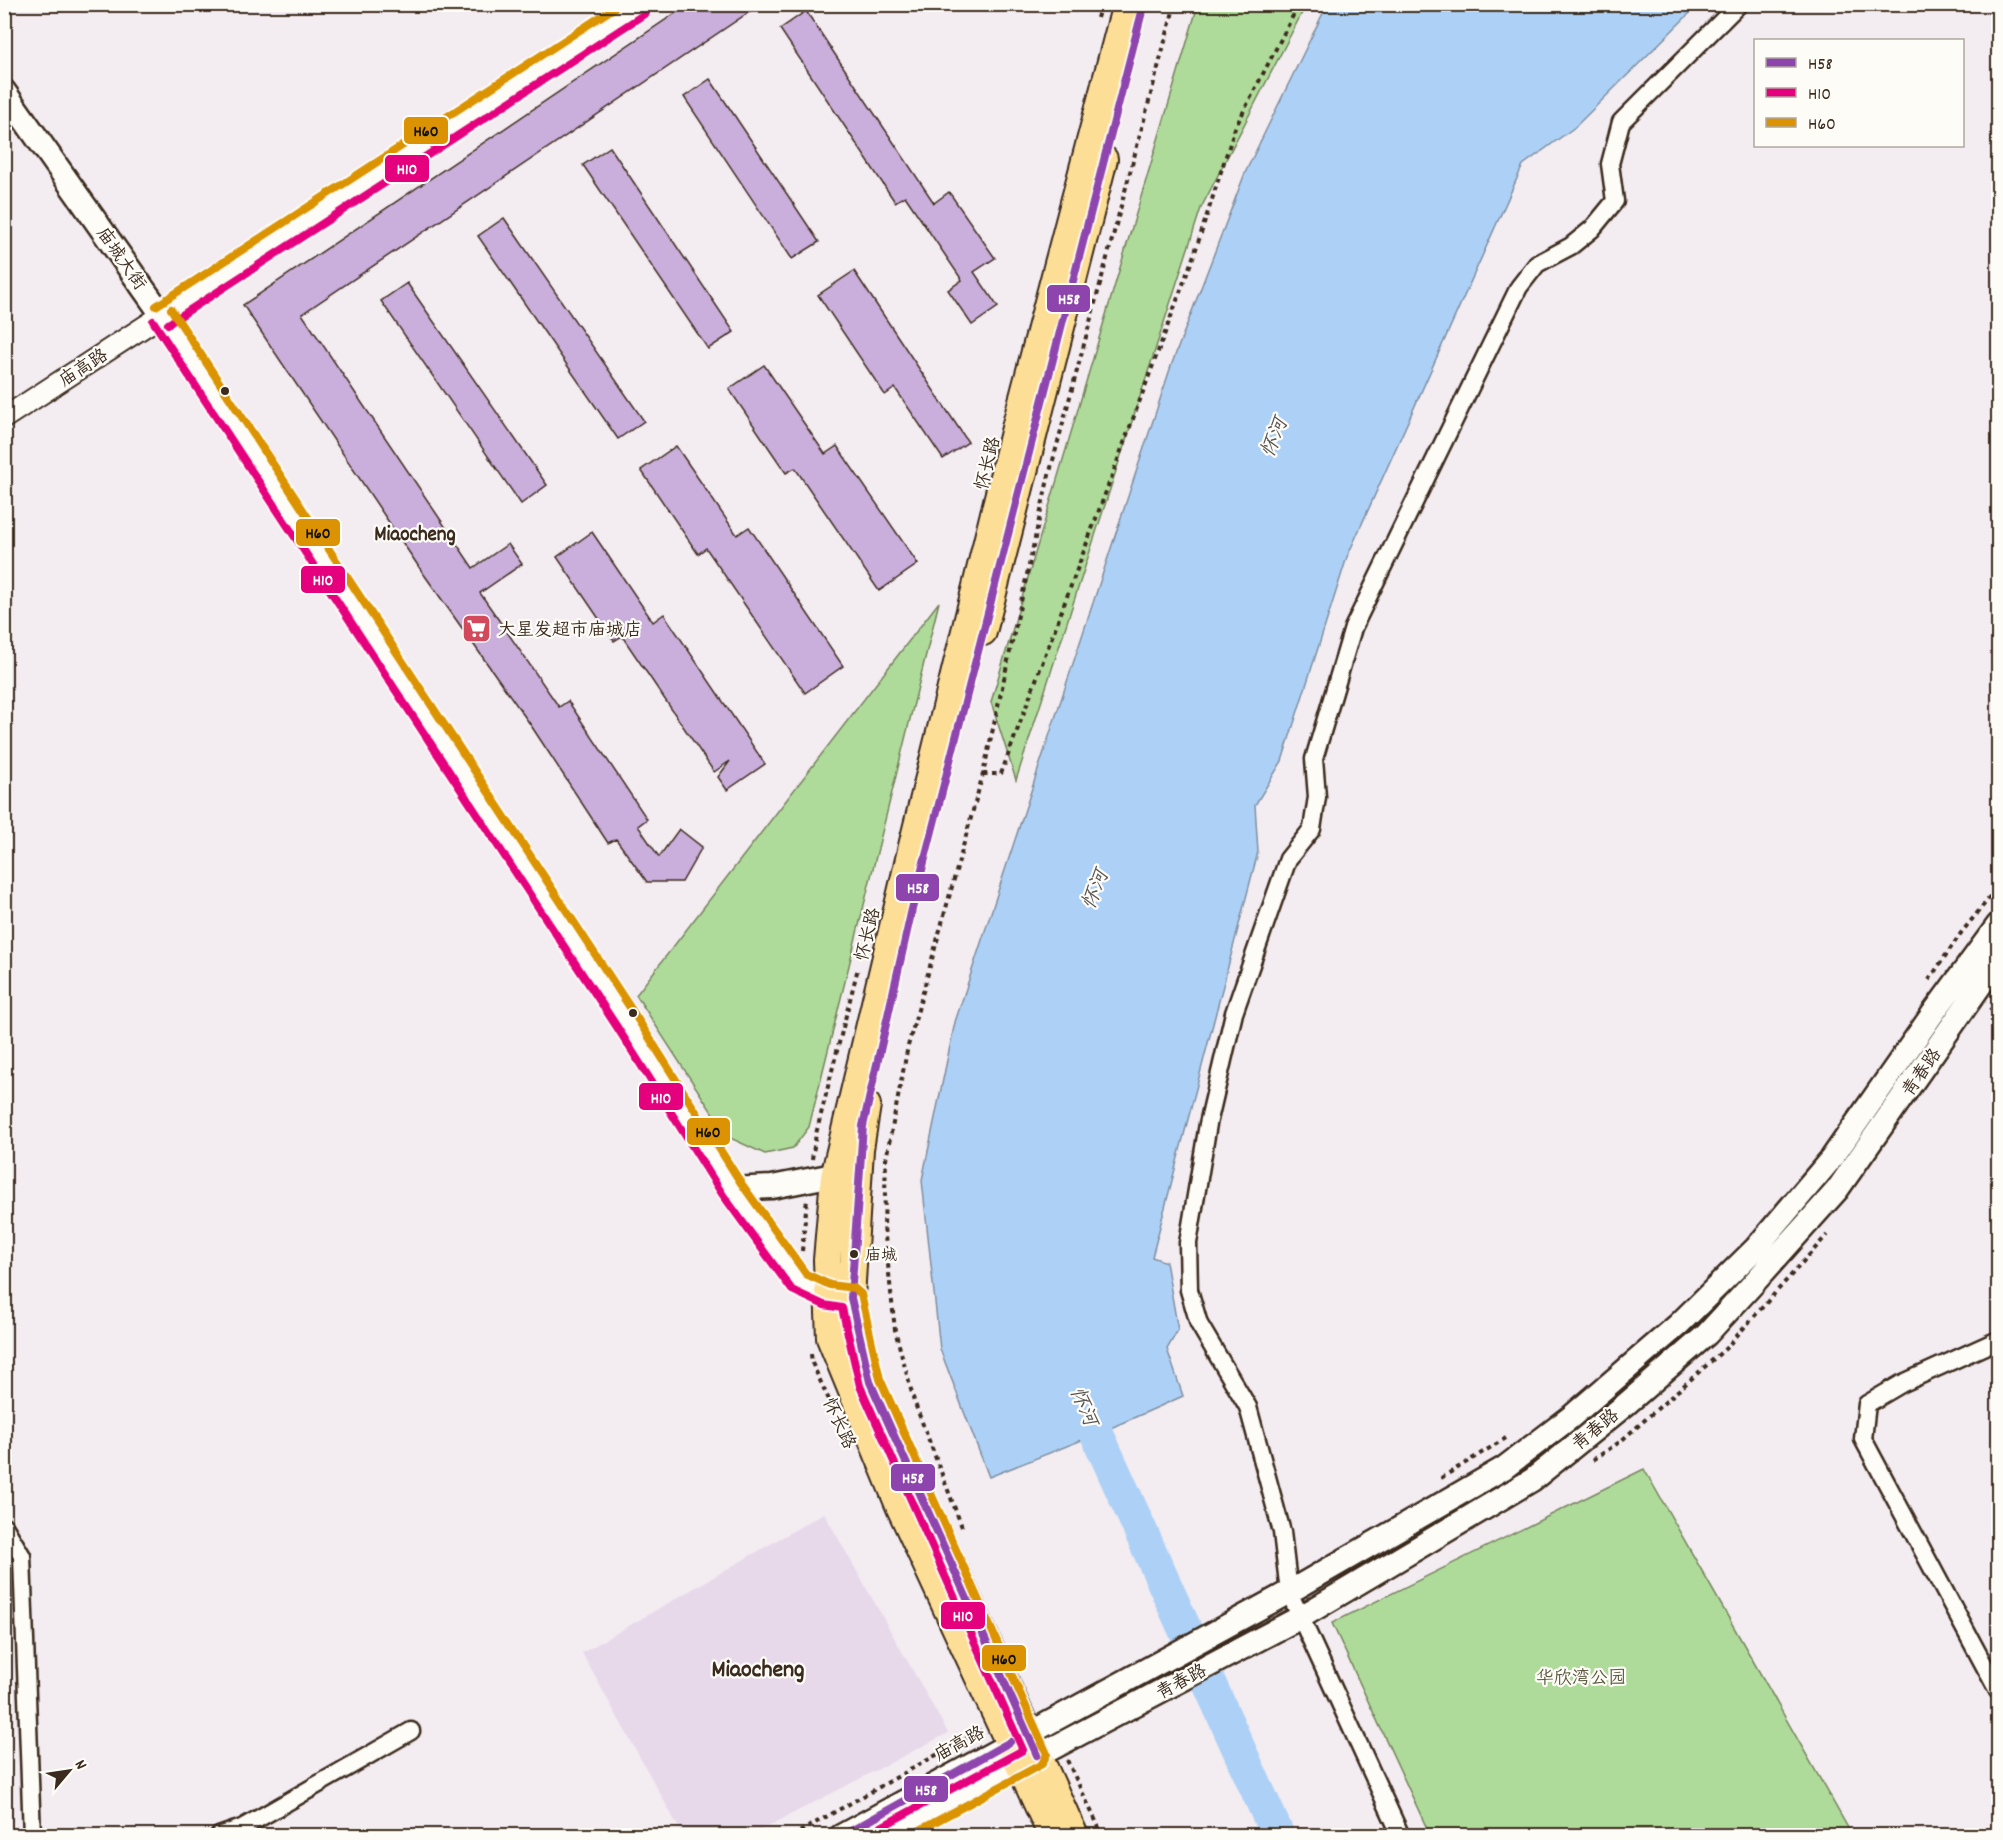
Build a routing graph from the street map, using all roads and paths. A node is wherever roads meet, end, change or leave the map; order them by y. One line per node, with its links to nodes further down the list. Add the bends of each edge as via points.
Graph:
1 (640, 4): 10 (street, 庙高路)
2 (1101, 4): 8 (path)
3 (1126, 4): 19 (main road, 怀长路)
4 (1144, 4): 18 (main road, 怀长路, via 912,909 862,1126)
5 (1175, 4): 12 (path, via 1048,478)
6 (1299, 4): 12 (path, via 1235,128 1195,252 1001,774)
7 (1739, 4): 30 (street, via 1621,122 1610,164 1615,201 1592,229 1571,246 1537,264 1519,287 1353,628 1314,759 1317,797 1312,830 1288,859 1234,1013 1208,1124 1188,1243 1189,1290 1199,1324 1248,1407 1282,1532)
8 (1095, 27)
9 (4, 91): 10 (main road, 庙城大街)
10 (162, 315): 11 (street, 庙高路); 20 (main road, 庙城大街, via 619,1011)
11 (4, 418)
12 (983, 774): 29 (path, via 908,1046 886,1159 884,1227 895,1330 914,1401)
13 (1998, 887): 17 (path, via 1960,933)
14 (1998, 925): 30 (main road, 青春路, via 1832,1158 1756,1248 1678,1325 1571,1417 1504,1468)
15 (1998, 960): 31 (main road, 青春路, via 1837,1190 1707,1334 1532,1480)
16 (860, 962): 19 (path, 怀长路, via 816,1134)
17 (1928, 982)
18 (859, 1169): 19 (main road); 22 (main road, 怀长路)
19 (821, 1178): 20 (main road); 21 (path, 怀长路); 22 (main road, 怀长路)
20 (732, 1190): 21 (main road, 庙城大街)
21 (799, 1282): 22 (main road, 庙城大街)
22 (839, 1296): 34 (main road, 怀长路)
23 (1998, 1340): 32 (street, via 1900,1384 1867,1404 1863,1439)
24 (811, 1353): 25 (path, 怀长路)
25 (832, 1406)
26 (1515, 1432): 27 (path)
27 (1434, 1482)
28 (4, 1526): 36 (street, via 22,1556)
29 (964, 1532)
30 (1289, 1592): 31 (street); 34 (main road, 青春路)
31 (1301, 1617): 35 (main road, 青春路); 44 (street)
32 (1998, 1691)
33 (411, 1731): 37 (street, via 242,1828)
34 (1010, 1738): 35 (main road, 庙高路); 38 (path, 庙高路); 39 (main road, 庙高路); 40 (main road, 庙高路); 41 (main road, 怀长路); 42 (main road, 怀长路)
35 (1060, 1744): 43 (path)
36 (32, 1836)
37 (219, 1836)
38 (792, 1836)
39 (841, 1836)
40 (886, 1836)
41 (1052, 1836)
42 (1076, 1836)
43 (1103, 1836)
44 (1401, 1836)

